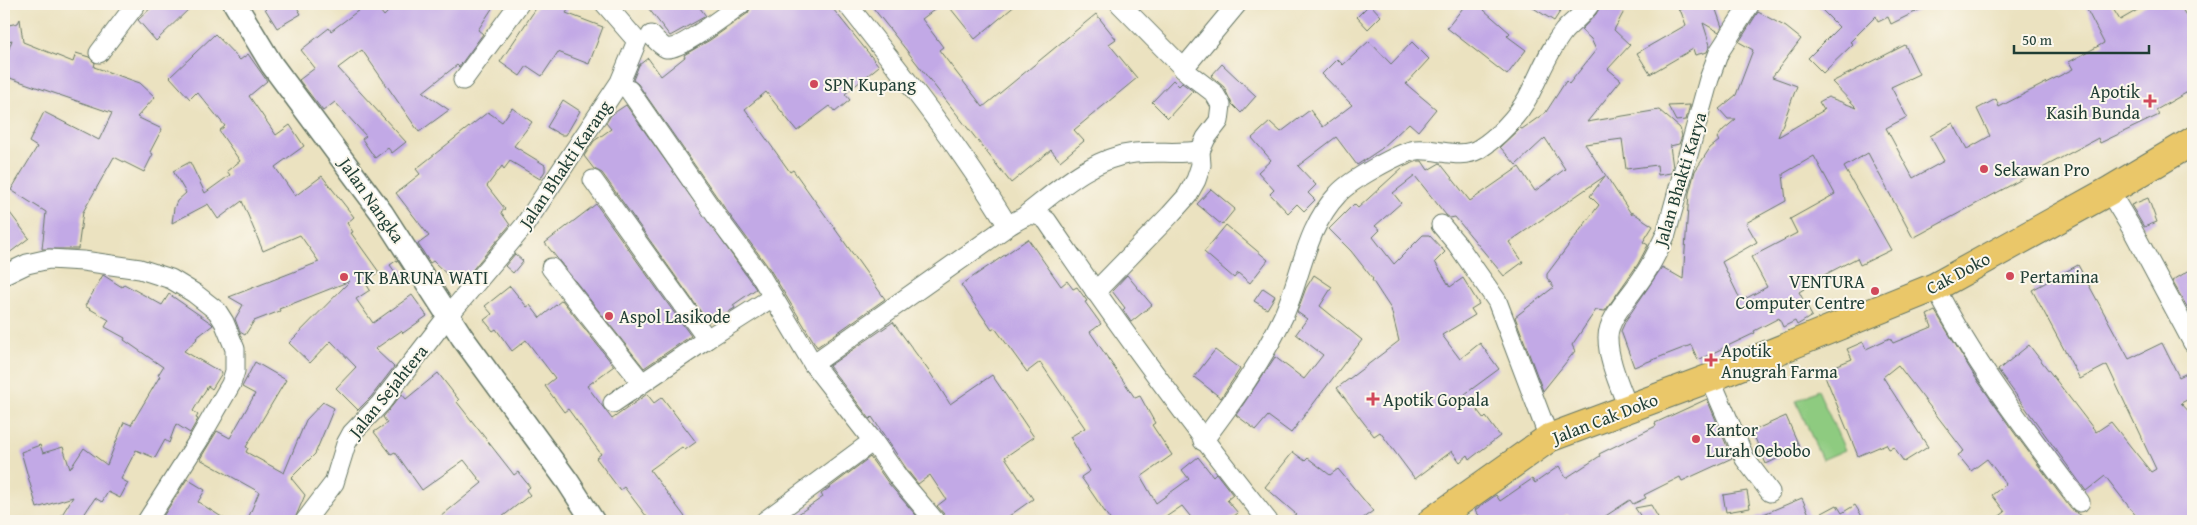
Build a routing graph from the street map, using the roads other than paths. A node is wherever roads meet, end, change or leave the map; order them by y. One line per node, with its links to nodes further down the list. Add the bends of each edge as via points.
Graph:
1 (136, 4): 12 (street)
2 (235, 4): 28 (street, Jalan Nangka, via 272,65 382,213)
3 (519, 4): 14 (street)
4 (605, 4): 28 (street, Jalan Bhakti Karang, via 637,41 620,82 524,226)
5 (741, 4): 11 (street, via 674,48 665,48)
6 (847, 4): 21 (street, via 917,92)
7 (1120, 4): 13 (street)
8 (1237, 4): 13 (street)
9 (1590, 4): 37 (street, via 1544,61 1527,98 1512,118 1478,149 1464,155 1415,150 1354,180 1338,193 1312,232 1284,315 1264,354)
10 (1750, 4): 35 (street, Jalan Bhakti Karya, via 1719,52 1666,234 1643,276 1611,323 1608,336 1610,356)
11 (651, 35)
12 (99, 52)
13 (1184, 69): 17 (street, via 1214,94 1221,105 1218,121)
14 (463, 80)
15 (629, 90): 27 (street)
16 (2193, 141): 19 (main road, Cak Doko)
17 (1200, 151): 20 (street, via 1134,153 1117,158 1075,176); 26 (street, via 1201,164 1187,196)
18 (593, 180): 29 (street)
19 (2108, 191): 25 (main road, Cak Doko); 30 (street, via 2132,229)
20 (1027, 214): 21 (street); 26 (street, via 1041,216 1047,221)
21 (1008, 226): 31 (street)
22 (1441, 226): 36 (street, via 1497,301)
23 (551, 268): 33 (street)
24 (4, 276): 41 (street, via 27,264 49,259 140,269 180,284 206,300 220,316 235,349 235,371 200,438)
25 (1935, 287): 32 (main road, Cak Doko); 40 (street, via 1970,351 2003,400)
26 (1095, 292): 37 (street)
27 (773, 297): 29 (street); 31 (street)
28 (448, 316): 42 (street, Jalan Sejahtera, via 380,404 352,433 334,483); 43 (street, Jalan Nangka)
29 (707, 338): 33 (street)
30 (2193, 344)
31 (813, 364): 38 (street)
32 (1710, 378): 35 (main road, Jalan Cak Doko); 39 (street, via 1745,459)
33 (642, 383): 34 (street)
34 (613, 403)
35 (1628, 408): 36 (main road, Jalan Cak Doko)
36 (1549, 438): 47 (main road, Jalan Cak Doko)
37 (1203, 441): 46 (street)
38 (873, 442): 44 (street); 45 (street)
39 (1770, 492)
40 (2080, 502)
41 (147, 521)
42 (305, 521)
43 (593, 521)
44 (765, 521)
45 (935, 521)
46 (1268, 521)
47 (1432, 521)

